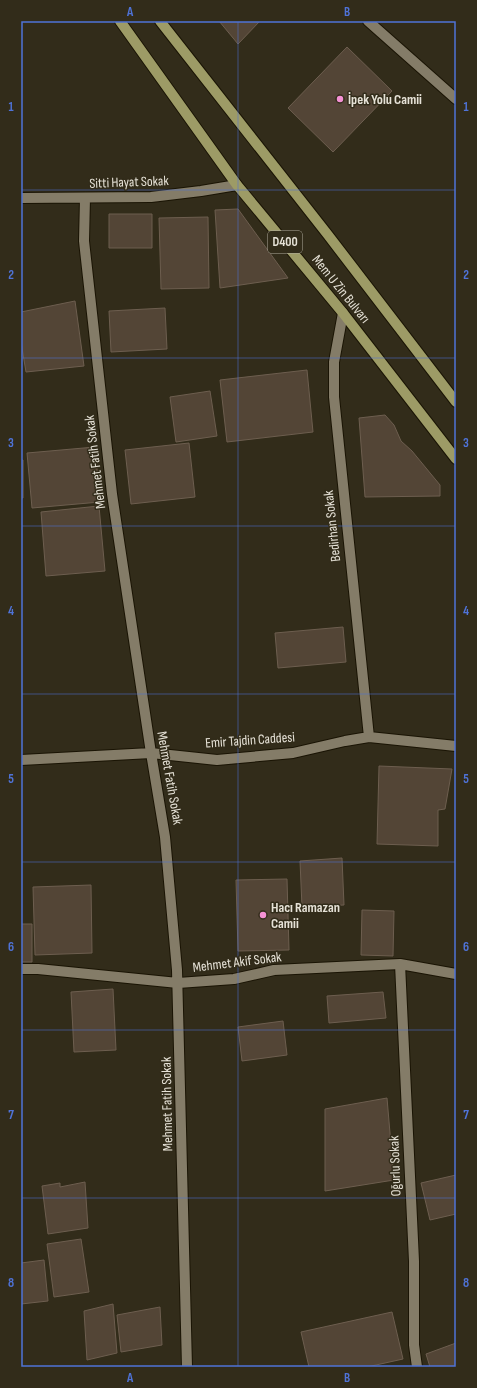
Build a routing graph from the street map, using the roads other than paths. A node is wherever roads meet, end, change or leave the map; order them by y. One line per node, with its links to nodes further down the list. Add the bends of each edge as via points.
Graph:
1 (120, 21): 5 (main road, Mem U Zin Bulvarı / D400)
2 (160, 21): 9 (main road, Mem U Zin Bulvarı / D400)
3 (368, 21): 4 (street)
4 (456, 99)
5 (237, 185): 7 (street, Sitti Hayat Sokak, via 152,197); 8 (main road, Mem U Zin Bulvarı / D400)
6 (21, 198): 7 (street, Sitti Hayat Sokak)
7 (85, 198): 13 (street, Mehmet Fatih Sokak, via 84,241 112,494)
8 (343, 313): 10 (main road, Mem U Zin Bulvarı / D400); 11 (street, Bedirhan Sokak, via 334,362 334,397)
9 (456, 402)
10 (456, 459)
11 (368, 737): 12 (street, Emir Tajdin Caddesi); 13 (street, Emir Tajdin Caddesi, via 293,753 217,760)
12 (456, 746)
13 (150, 753): 14 (street, Emir Tajdin Caddesi); 18 (street, Mehmet Fatih Sokak, via 165,837)
14 (21, 760)
15 (400, 964): 17 (street, Mehmet Akif Sokak); 18 (street, Mehmet Akif Sokak, via 274,970 234,979); 20 (street, Oğurlu Sokak, via 414,1261 414,1345)
16 (21, 969): 18 (street, Mehmet Akif Sokak)
17 (456, 974)
18 (178, 983): 19 (street, Mehmet Fatih Sokak)
19 (187, 1367)
20 (417, 1367)

